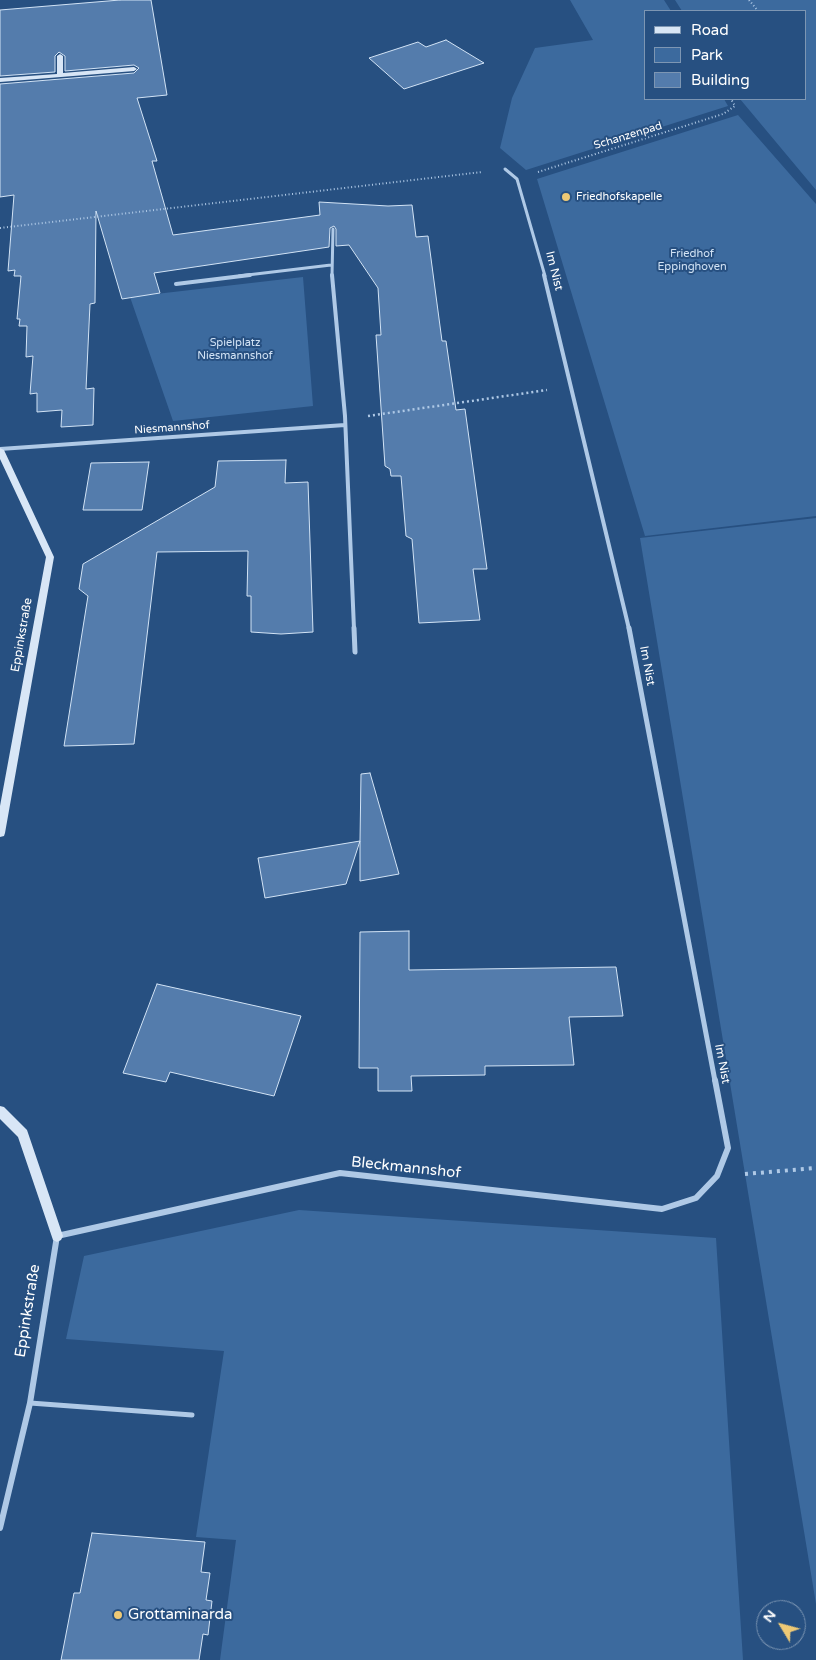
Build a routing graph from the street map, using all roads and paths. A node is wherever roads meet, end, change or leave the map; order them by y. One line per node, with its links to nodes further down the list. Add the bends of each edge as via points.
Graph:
1 (749, 0): 2 (path)
2 (757, 10)
3 (60, 56): 5 (street)
4 (134, 69): 5 (street)
5 (60, 75): 6 (street)
6 (0, 80)
7 (731, 100): 9 (path, Schanzenpad, via 734,106 723,114)
8 (505, 169): 9 (street); 10 (path)
9 (516, 179): 14 (street, Im Nist, via 540,257)
10 (0, 228)
11 (333, 229): 12 (street)
12 (331, 265): 13 (street); 15 (street)
13 (176, 284)
14 (570, 387): 15 (path, via 375,416); 22 (street, Im Nist, via 632,637 728,1148)
15 (344, 416): 16 (street)
16 (344, 425): 17 (street, Niesmannshof); 18 (street)
17 (0, 450): 19 (street, Eppinkstraße, via 50,557)
18 (355, 652)
19 (0, 833)
20 (0, 1111): 23 (street, Eppinkstraße, via 23,1134)
21 (816, 1168): 22 (path)
22 (717, 1176): 23 (street, Bleckmannshof, via 696,1198 662,1209 340,1173)
23 (58, 1236): 24 (street, Eppinkstraße)
24 (30, 1403): 25 (lane); 26 (street, Eppinkstraße)
25 (192, 1415)
26 (0, 1528)

